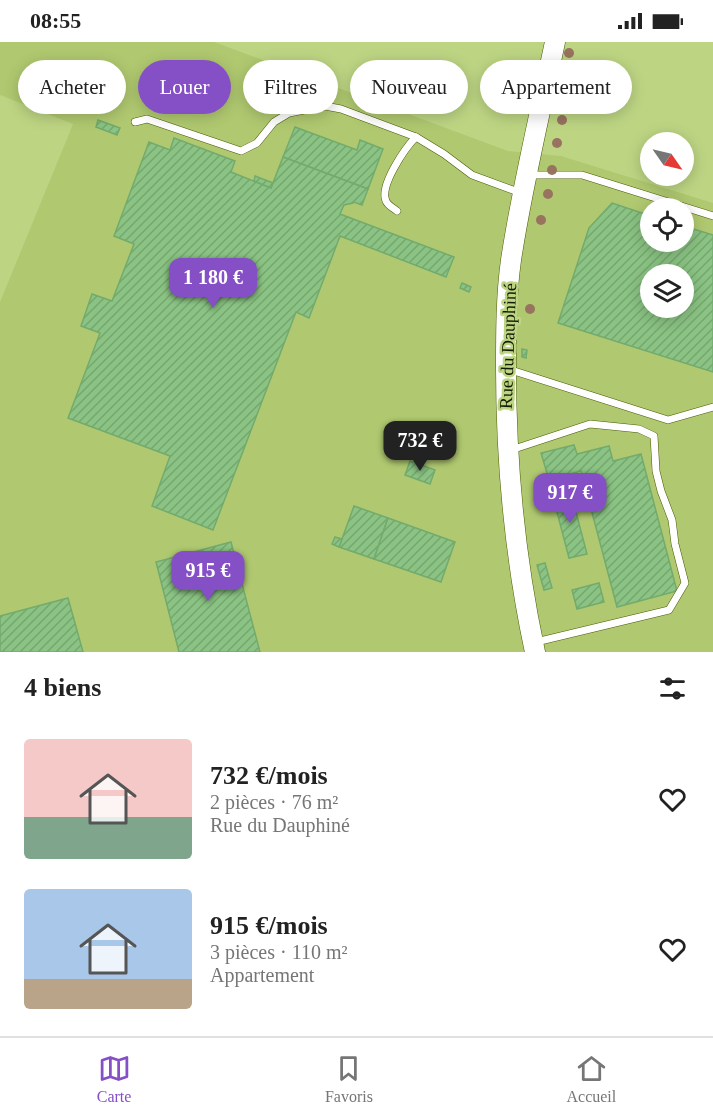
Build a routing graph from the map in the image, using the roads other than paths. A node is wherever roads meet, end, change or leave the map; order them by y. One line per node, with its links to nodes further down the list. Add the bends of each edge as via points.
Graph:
1 (555, 42): 4 (main road, Rue du Dauphiné)
2 (135, 122): 3 (lane, via 147,120 242,150 257,143 274,122 290,113 325,106)
3 (416, 137): 4 (lane, via 472,175); 5 (lane, via 394,167 386,186 385,199)
4 (525, 184): 6 (lane, via 582,175); 7 (main road, Rue du Dauphiné, via 511,262)
5 (398, 211)
6 (713, 216)
7 (506, 368): 8 (lane, via 668,420); 9 (main road, Rue du Dauphiné)
8 (713, 407)
9 (508, 451): 10 (main road, Rue du Dauphiné, via 519,561); 10 (lane, via 590,424 639,429 654,436 656,471 672,520 685,583 669,610)
10 (534, 647)

